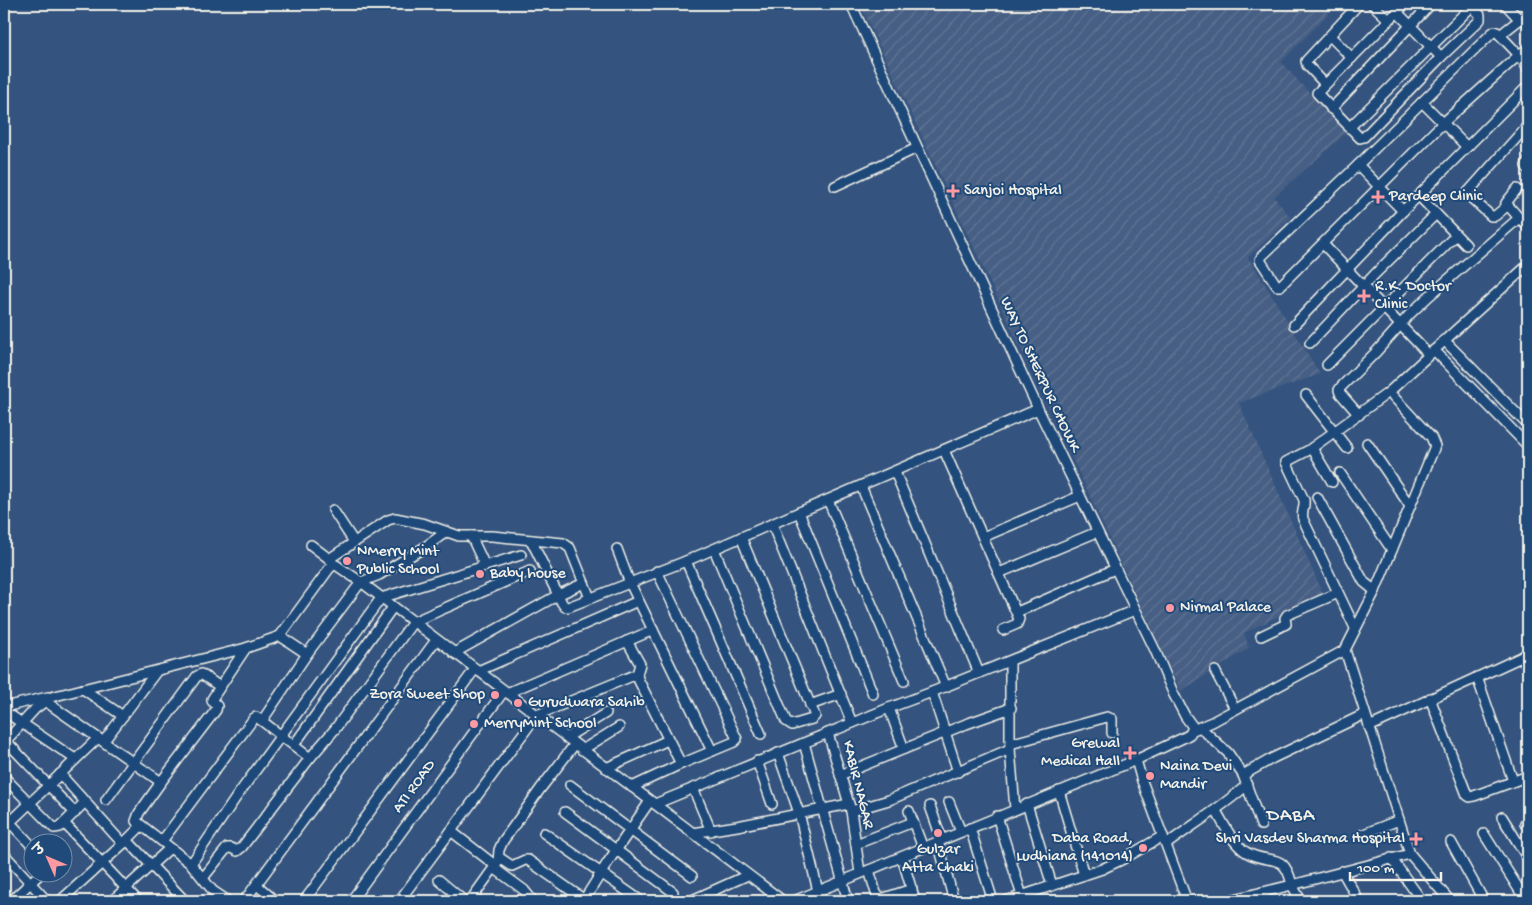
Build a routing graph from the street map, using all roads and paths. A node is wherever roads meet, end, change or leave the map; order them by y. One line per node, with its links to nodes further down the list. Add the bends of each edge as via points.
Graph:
1 (851, 4): 28 (street, WAY TO SHERPUR CHOWK)
2 (1359, 4): 13 (street)
3 (1372, 4): 9 (street)
4 (1431, 4): 11 (street)
5 (1505, 4): 10 (street)
6 (1471, 5): 14 (street); 17 (street, via 1481,18)
7 (1398, 8): 9 (street); 11 (street)
8 (1528, 14): 10 (street)
9 (1389, 20): 18 (street)
10 (1520, 20): 12 (street)
11 (1410, 26): 14 (street); 23 (street)
12 (1500, 35): 16 (street); 22 (street, via 1495,31 1492,33)
13 (1330, 36): 18 (street); 20 (street, via 1306,62)
14 (1431, 46): 17 (street); 26 (street)
15 (1528, 48): 16 (street)
16 (1519, 55): 19 (street); 24 (street)
17 (1441, 57): 26 (street, via 1364,137 1359,138)
18 (1352, 58): 20 (street)
19 (1528, 69)
20 (1325, 84): 23 (street, via 1317,94)
21 (1528, 86): 27 (street)
22 (1422, 102): 24 (street); 30 (street)
23 (1331, 109): 26 (street)
24 (1443, 123): 27 (street); 33 (street)
25 (1528, 125): 36 (street, via 1468,192 1491,216)
26 (1349, 128)
27 (1467, 147): 35 (street)
28 (917, 148): 32 (street); 58 (street, WAY TO SHERPUR CHOWK)
29 (1528, 161): 31 (street)
30 (1358, 165): 33 (street); 42 (street, via 1260,260 1279,286)
31 (1528, 169)
32 (835, 186)
33 (1379, 188): 37 (street); 42 (street)
34 (1518, 189): 36 (street, via 1507,201)
35 (1419, 196): 37 (street); 38 (street)
36 (1507, 206): 39 (street)
37 (1403, 211): 45 (street)
38 (1436, 214): 41 (street); 46 (street)
39 (1519, 218): 40 (street); 49 (street)
40 (1528, 226)
41 (1456, 235): 43 (street); 47 (street)
42 (1323, 244): 45 (street)
43 (1466, 245)
44 (1528, 266): 50 (street)
45 (1347, 270): 46 (street); 48 (street)
46 (1364, 286): 47 (street); 51 (street)
47 (1384, 307): 49 (street); 55 (street)
48 (1294, 325)
49 (1400, 325): 53 (street); 59 (street, via 1339,389)
50 (1444, 340): 52 (street); 53 (street)
51 (1310, 342)
52 (1456, 352): 54 (street); 60 (street)
53 (1431, 353): 54 (street); 56 (street)
54 (1445, 362): 63 (street)
55 (1327, 365)
56 (1389, 392): 59 (street); 74 (street, via 1431,437 1435,446)
57 (1306, 396): 61 (street)
58 (1038, 409): 66 (street); 71 (street, WAY TO SHERPUR CHOWK)
59 (1359, 415): 61 (street)
60 (1528, 425)
61 (1335, 432): 64 (street); 65 (street)
62 (1367, 443): 74 (street)
63 (1528, 446)
64 (1312, 448): 69 (street); 101 (street, via 1286,462 1304,500 1303,519)
65 (1347, 448)
66 (944, 450): 67 (street); 82 (street)
67 (895, 472): 70 (street); 127 (street)
68 (1340, 473): 88 (street)
69 (1332, 482)
70 (861, 486): 73 (street); 132 (street)
71 (1080, 496): 79 (street, WAY TO SHERPUR CHOWK); 82 (street)
72 (1317, 497): 100 (street, via 1364,582)
73 (828, 500): 76 (street); 130 (street)
74 (1410, 506): 88 (street)
75 (333, 510): 84 (street)
76 (799, 512): 77 (street); 137 (street)
77 (772, 524): 81 (street); 136 (street)
78 (446, 532): 80 (street); 84 (street, via 395,518); 97 (street, via 379,575)
79 (1097, 532): 93 (street, WAY TO SHERPUR CHOWK); 96 (street)
80 (471, 536): 83 (street); 92 (street)
81 (741, 537): 87 (street); 140 (street)
82 (983, 537): 96 (street)
83 (531, 540): 99 (street, via 566,544); 102 (street)
84 (354, 542): 91 (street)
85 (311, 544): 91 (street)
86 (617, 549): 98 (street)
87 (714, 549): 90 (street); 140 (street, via 788,724 814,718)
88 (1392, 550): 100 (street)
89 (522, 555): 92 (street)
90 (686, 560): 95 (street); 158 (street)
91 (333, 562): 97 (street); 113 (street)
92 (485, 566): 103 (street)
93 (1116, 569): 107 (street, WAY TO SHERPUR CHOWK); 108 (street)
94 (530, 571): 109 (street)
95 (657, 571): 98 (street); 169 (street, via 737,738)
96 (999, 573): 108 (street)
97 (361, 582): 103 (street); 120 (street)
98 (629, 582): 104 (street); 105 (street)
99 (584, 583): 102 (street); 104 (street)
100 (1375, 591): 110 (street)
101 (1338, 593): 110 (street); 114 (street, via 1288,615 1285,625)
102 (558, 595): 104 (street, via 566,607); 119 (street)
103 (381, 598): 106 (street); 159 (street)
104 (590, 598)
105 (638, 600): 111 (street); 123 (street)
106 (393, 607): 109 (street); 165 (street)
107 (1135, 610): 122 (street); 154 (street, WAY TO SHERPUR CHOWK, via 1174,695)
108 (1016, 612): 112 (street, via 1019,622)
109 (413, 622): 115 (street); 171 (street)
110 (1354, 628): 118 (street)
111 (653, 630): 116 (street); 169 (street)
112 (1003, 630)
113 (280, 636): 117 (street); 120 (street)
114 (1260, 636)
115 (436, 640): 119 (street); 254 (street)
116 (627, 641): 128 (street, via 640,664); 134 (street)
117 (246, 648): 126 (street); 131 (street)
118 (1344, 650): 144 (street); 146 (street)
119 (454, 653): 123 (street)
120 (307, 654): 149 (street)
121 (1526, 655): 125 (street); 129 (street)
122 (1010, 661): 127 (street); 142 (street)
123 (476, 670): 134 (street); 274 (street)
124 (1215, 670): 144 (street)
125 (1528, 670)
126 (156, 672): 133 (street); 148 (street)
127 (979, 673): 132 (street)
128 (637, 674): 147 (street); 162 (street)
129 (1477, 677): 138 (street); 184 (street)
130 (904, 681)
131 (219, 686): 175 (street, via 198,675); 185 (street, via 211,700 217,706 216,710)
132 (946, 686): 135 (street)
133 (83, 689): 139 (street); 148 (street)
134 (505, 692): 147 (street); 275 (street, ATI ROAD)
135 (932, 692): 141 (street); 156 (street)
136 (842, 694): 140 (street); 151 (street)
137 (873, 694)
138 (1430, 698): 153 (street); 184 (street, via 1467,796)
139 (48, 699): 143 (street); 150 (street); 161 (street)
140 (810, 705)
141 (888, 708): 151 (street); 168 (street)
142 (1011, 708): 156 (street); 166 (street)
143 (4, 709): 150 (street)
144 (1235, 709): 154 (street)
145 (606, 713): 160 (street)
146 (1365, 714): 153 (street); 181 (street)
147 (537, 715): 160 (street); 218 (street)
148 (122, 716): 161 (street)
149 (262, 721): 159 (street); 227 (street, via 256,717 251,720)
150 (22, 723): 163 (street); 172 (street)
151 (852, 723): 155 (street)
152 (619, 727): 167 (street)
153 (1369, 727): 210 (street)
154 (1196, 729): 173 (street); 181 (street, WAY TO SHERPUR CHOWK, via 1228,754)
155 (828, 733): 164 (street); 180 (street, KABIR NAGAR)
156 (946, 733): 168 (street); 178 (street)
157 (1112, 733): 166 (street, via 1112,719 1107,717)
158 (761, 734)
159 (282, 735): 165 (street); 241 (street)
160 (566, 738): 167 (street)
161 (101, 740): 172 (street); 175 (street)
162 (668, 740): 176 (street); 177 (street)
163 (5, 742): 186 (street)
164 (804, 743): 170 (street); 202 (street)
165 (294, 745): 171 (street)
166 (1010, 746): 178 (street); 201 (street)
167 (578, 747): 177 (street); 242 (street, via 540,788 503,841)
168 (904, 749): 180 (street)
169 (712, 751): 176 (street)
170 (778, 753): 174 (street); 207 (street)
171 (310, 758): 250 (street, via 242,847 238,851 227,848)
172 (75, 759): 179 (street)
173 (1136, 760): 191 (street); 226 (street)
174 (757, 762): 190 (street); 197 (street)
175 (135, 763): 185 (street); 192 (street)
176 (681, 764): 189 (street)
177 (606, 768): 189 (street)
178 (958, 772): 200 (street, via 889,800)
179 (60, 774): 186 (street); 193 (street)
180 (840, 775): 200 (street, KABIR NAGAR)
181 (1243, 775): 188 (street, WAY TO SHERPUR CHOWK)
182 (4, 776): 196 (street)
183 (1528, 776): 184 (street)
184 (1513, 781)
185 (161, 782): 215 (street, via 137,818)
186 (49, 785): 196 (street); 206 (street)
187 (570, 785): 217 (street)
188 (1247, 785): 204 (street); 214 (street, WAY TO SHERPUR CHOWK)
189 (632, 787): 195 (street)
190 (693, 788): 195 (street); 219 (street)
191 (1059, 790): 198 (street); 248 (street)
192 (106, 800)
193 (86, 801): 206 (street); 229 (street)
194 (949, 802): 220 (street)
195 (652, 803): 217 (street); 222 (street)
196 (29, 804): 211 (street); 213 (street, via 54,828)
197 (772, 804)
198 (1027, 804): 201 (street); 255 (street)
199 (930, 806): 228 (street)
200 (850, 808): 202 (street); 231 (street, KABIR NAGAR)
201 (1015, 809): 208 (street)
202 (824, 810): 207 (street); 252 (street)
203 (909, 811): 212 (street)
204 (1216, 811): 226 (street); 256 (street, via 1238,846 1247,853 1281,862 1289,872)
205 (565, 812): 234 (street)
206 (74, 813): 213 (street)
207 (799, 813): 219 (street); 259 (street)
208 (997, 816): 216 (street); 262 (street)
209 (1502, 817): 239 (street)
210 (1399, 820): 224 (street); 236 (street)
211 (6, 822): 225 (street)
212 (913, 822): 231 (street); 233 (street)
213 (64, 823): 240 (street)
214 (1261, 825)
215 (141, 826): 227 (street); 229 (street)
216 (970, 828): 220 (street); 289 (street)
217 (630, 829): 234 (street); 249 (street)
218 (451, 831): 242 (street); 276 (street)
219 (711, 831): 222 (street)
220 (961, 832): 228 (street)
221 (544, 833): 245 (street)
222 (692, 833): 247 (street)
223 (1484, 834): 263 (street)
224 (1361, 835)
225 (22, 837)
226 (1165, 840): 248 (street); 291 (street)
227 (162, 841): 232 (street)
228 (940, 841): 233 (street); 288 (street)
229 (125, 842): 240 (street); 243 (street)
230 (1452, 842): 298 (street)
231 (856, 844): 246 (street, KABIR NAGAR)
232 (170, 848): 241 (street); 243 (street)
233 (923, 848): 237 (street)
234 (616, 850): 245 (street); 260 (street)
235 (4, 854): 253 (street)
236 (1410, 854): 238 (street); 297 (street)
237 (902, 857): 246 (street); 258 (street)
238 (1392, 858): 244 (street); 296 (street)
239 (1528, 859)
240 (102, 864): 257 (street); 268 (street)
241 (191, 864): 250 (street)
242 (497, 864): 278 (street); 279 (street); 280 (street, via 512,866 528,860)
243 (151, 865): 257 (street); 271 (street)
244 (1342, 871): 256 (street); 295 (street)
245 (602, 872): 280 (street); 281 (street)
246 (865, 872): 252 (street); 265 (street, KABIR NAGAR)
247 (748, 875): 282 (street); 283 (street)
248 (1084, 875): 255 (street)
249 (692, 876)
250 (203, 878): 272 (street, via 213,891)
251 (440, 880): 277 (street)
252 (843, 881): 259 (street); 286 (street)
253 (31, 883): 266 (street); 267 (street)
254 (257, 885): 264 (street); 273 (street)
255 (1052, 885): 262 (street)
256 (1292, 885): 261 (street); 294 (street)
257 (125, 889): 269 (street); 270 (street)
258 (912, 889): 265 (street); 287 (street)
259 (818, 891): 284 (street); 285 (street)
260 (673, 892)
261 (1262, 892): 292 (street); 293 (street)
262 (1022, 896): 290 (street)
263 (1525, 899)
264 (245, 900)
265 (881, 900)
266 (11, 901)
267 (47, 901)
268 (60, 901)
269 (112, 901)
270 (138, 901)
271 (186, 901)
272 (228, 901)
273 (276, 901)
274 (304, 901)
275 (351, 901)
276 (399, 901)
277 (464, 901)
278 (470, 901)
279 (533, 901)
280 (585, 901)
281 (641, 901)
282 (690, 901)
283 (783, 901)
284 (794, 901)
285 (822, 901)
286 (848, 901)
287 (915, 901)
288 (954, 901)
289 (993, 901)
290 (1006, 901)
291 (1188, 901)
292 (1226, 901)
293 (1267, 901)
294 (1301, 901)
295 (1359, 901)
296 (1422, 901)
297 (1450, 901)
298 (1484, 901)

